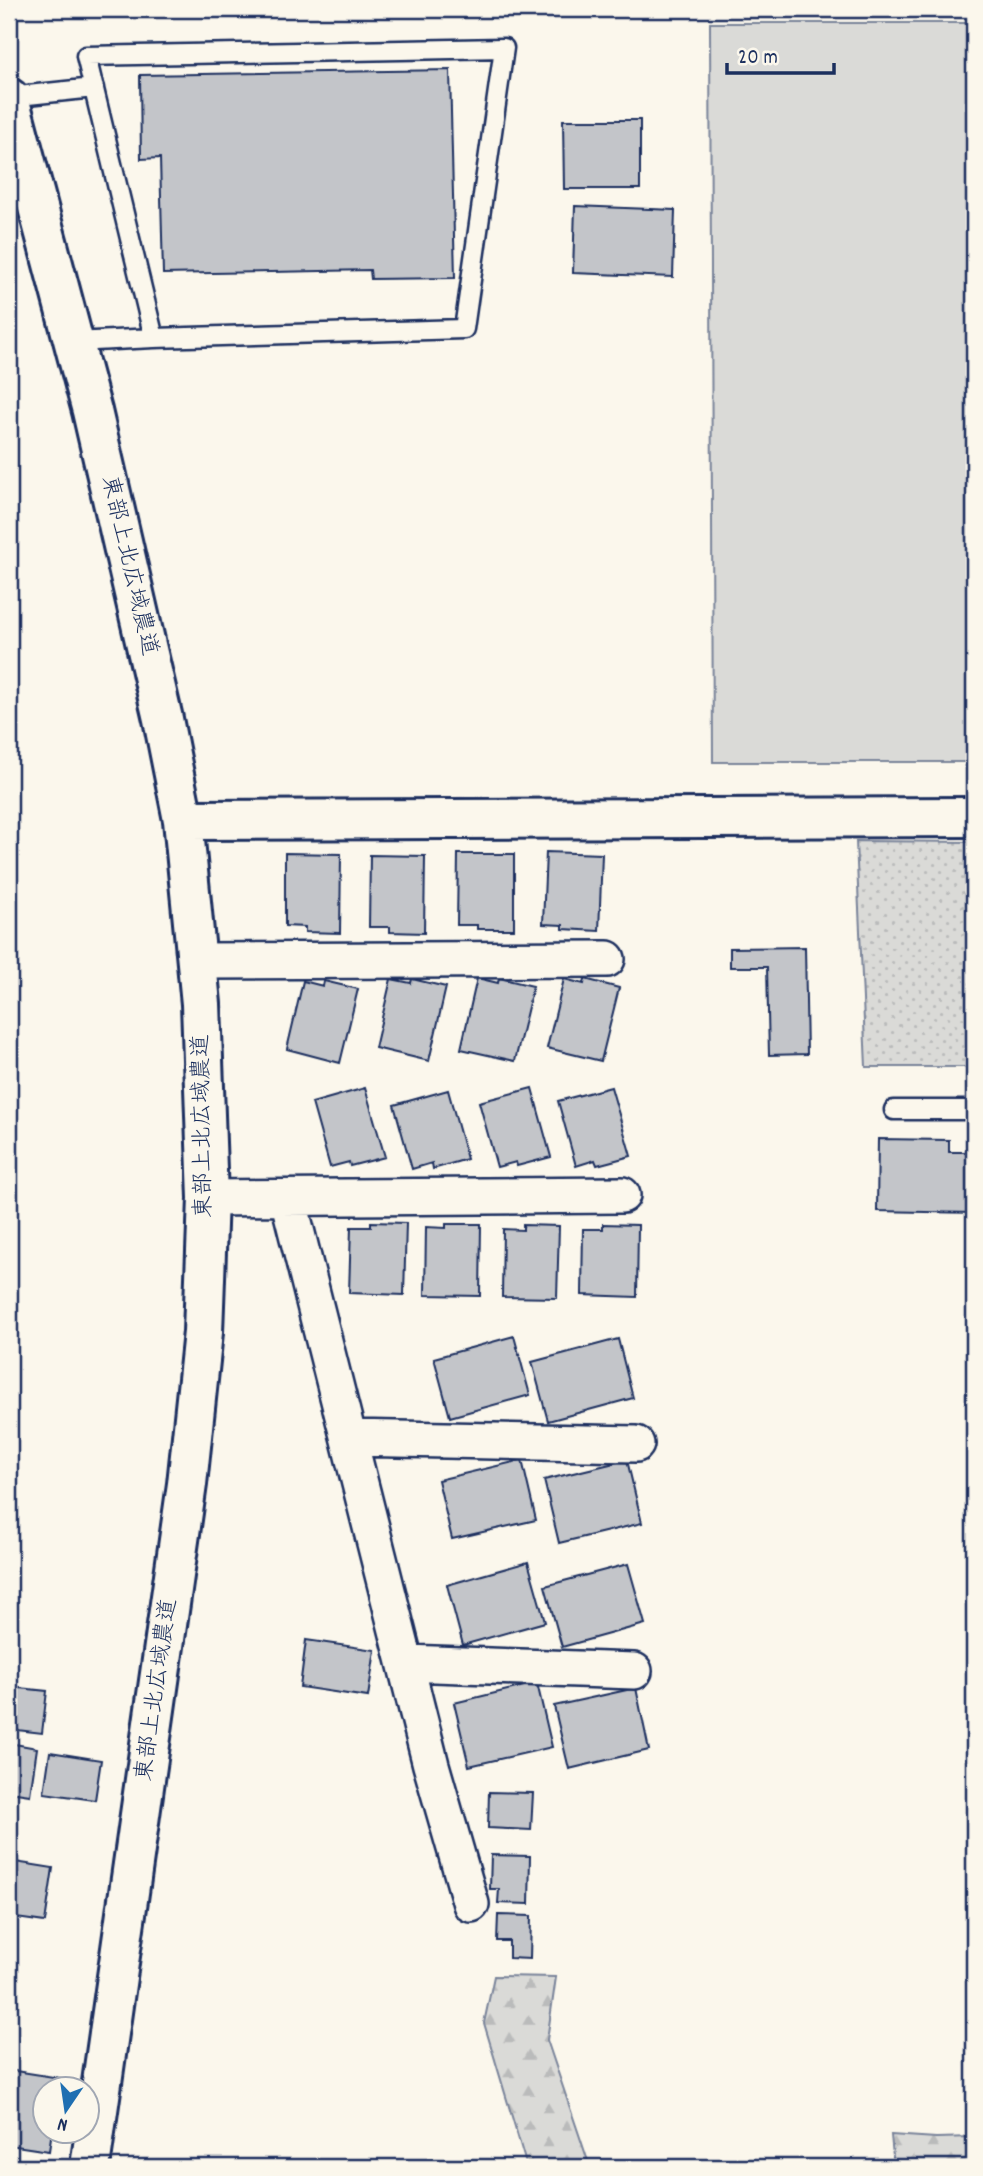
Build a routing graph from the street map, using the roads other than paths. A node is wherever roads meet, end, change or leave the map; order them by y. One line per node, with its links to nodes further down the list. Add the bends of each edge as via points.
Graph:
1 (94, 88): 2 (lane); 3 (lane); 3 (lane, via 86,56 504,48 464,329)
2 (9, 98): 4 (street, 東部上北広域農道)
3 (154, 338): 4 (lane)
4 (74, 342): 6 (street, 東部上北広域農道)
5 (974, 817): 6 (street)
6 (183, 820): 8 (street, 東部上北広域農道)
7 (607, 960): 8 (street)
8 (197, 961): 12 (street, 東部上北広域農道)
9 (894, 1110): 10 (lane)
10 (974, 1110)
11 (622, 1195): 13 (street)
12 (208, 1198): 13 (street); 19 (street, 東部上北広域農道, via 203,1332 187,1484)
13 (288, 1198): 14 (street)
14 (349, 1438): 15 (street); 16 (street)
15 (636, 1444)
16 (406, 1663): 17 (street); 18 (street)
17 (634, 1671)
18 (471, 1904)
19 (90, 2167)

